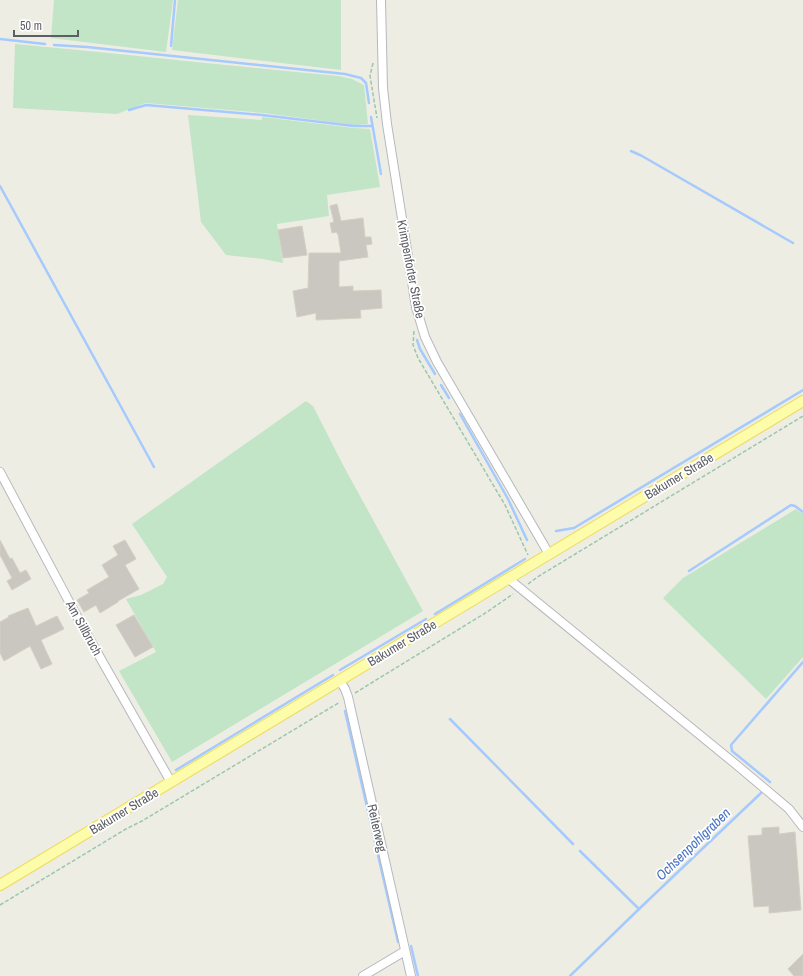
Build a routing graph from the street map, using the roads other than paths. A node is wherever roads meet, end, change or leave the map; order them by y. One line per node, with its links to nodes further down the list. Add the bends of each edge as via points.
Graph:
1 (381, 0): 4 (street, Krimpenforter Straße, via 383,88 387,124 415,301 425,337 437,362)
2 (803, 401): 4 (main road, Bakumer Straße)
3 (0, 472): 7 (street, Am Sillbruch, via 81,624)
4 (550, 554): 5 (main road, Bakumer Straße)
5 (509, 579): 6 (main road, Bakumer Straße); 8 (street, via 789,809)
6 (340, 681): 7 (main road, Bakumer Straße); 10 (street, Reiterweg, via 348,697)
7 (171, 782): 9 (main road, Bakumer Straße)
8 (803, 827)
9 (0, 885)
10 (405, 951): 11 (street); 12 (street, Reiterweg)
11 (363, 976)
12 (411, 976)

